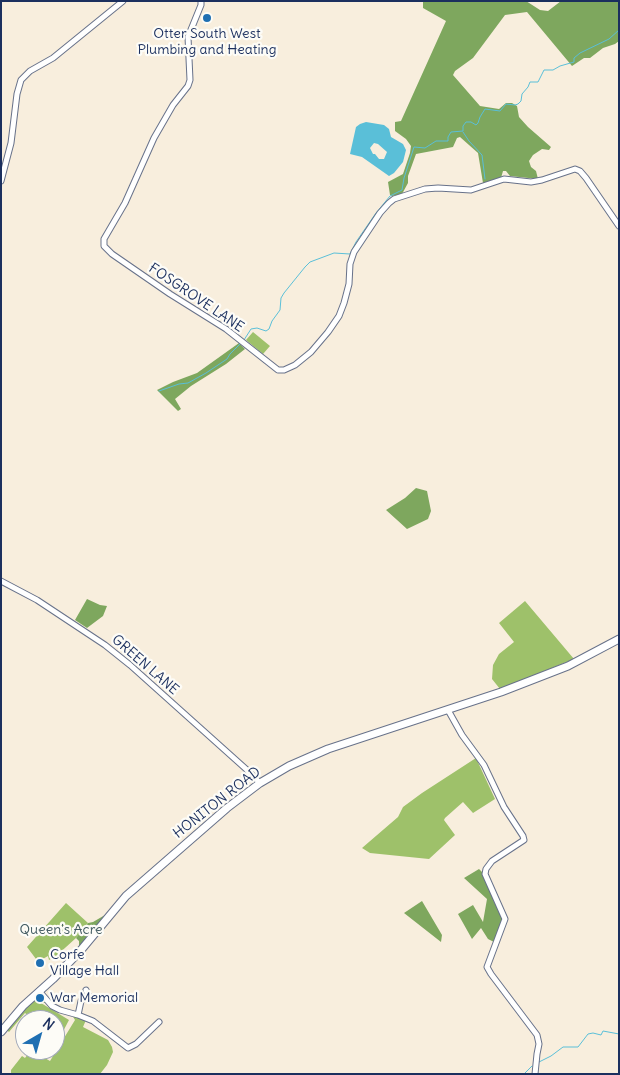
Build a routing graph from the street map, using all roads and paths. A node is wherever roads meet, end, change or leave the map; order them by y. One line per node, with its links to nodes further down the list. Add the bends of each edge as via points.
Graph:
1 (123, 1): 3 (street, via 21,80)
2 (200, 1): 4 (street, FOSGROVE LANE, via 188,37 188,86 154,138 125,203 104,239 104,246 170,294 226,329 278,370 295,365 311,352 339,316 354,252 380,213 394,200 432,188 471,190 504,179 531,182 576,169 586,178)
3 (1, 181)
4 (619, 226)
5 (1, 581): 8 (street, GREEN LANE, via 37,600 105,645)
6 (619, 639): 7 (main road, HONITON ROAD, via 568,666)
7 (448, 710): 8 (main road, HONITON ROAD, via 328,749); 14 (street, via 484,765 524,840 492,861 486,869 485,874 506,919 487,966 537,1035)
8 (260, 783): 9 (main road, HONITON ROAD, via 126,896 81,950)
9 (39, 991): 11 (street, via 52,1006); 13 (main road, HONITON ROAD)
10 (88, 995): 11 (street, via 81,1001)
11 (78, 1014): 12 (street, via 100,1025 128,1048)
12 (159, 1022)
13 (1, 1032)
14 (535, 1074)

